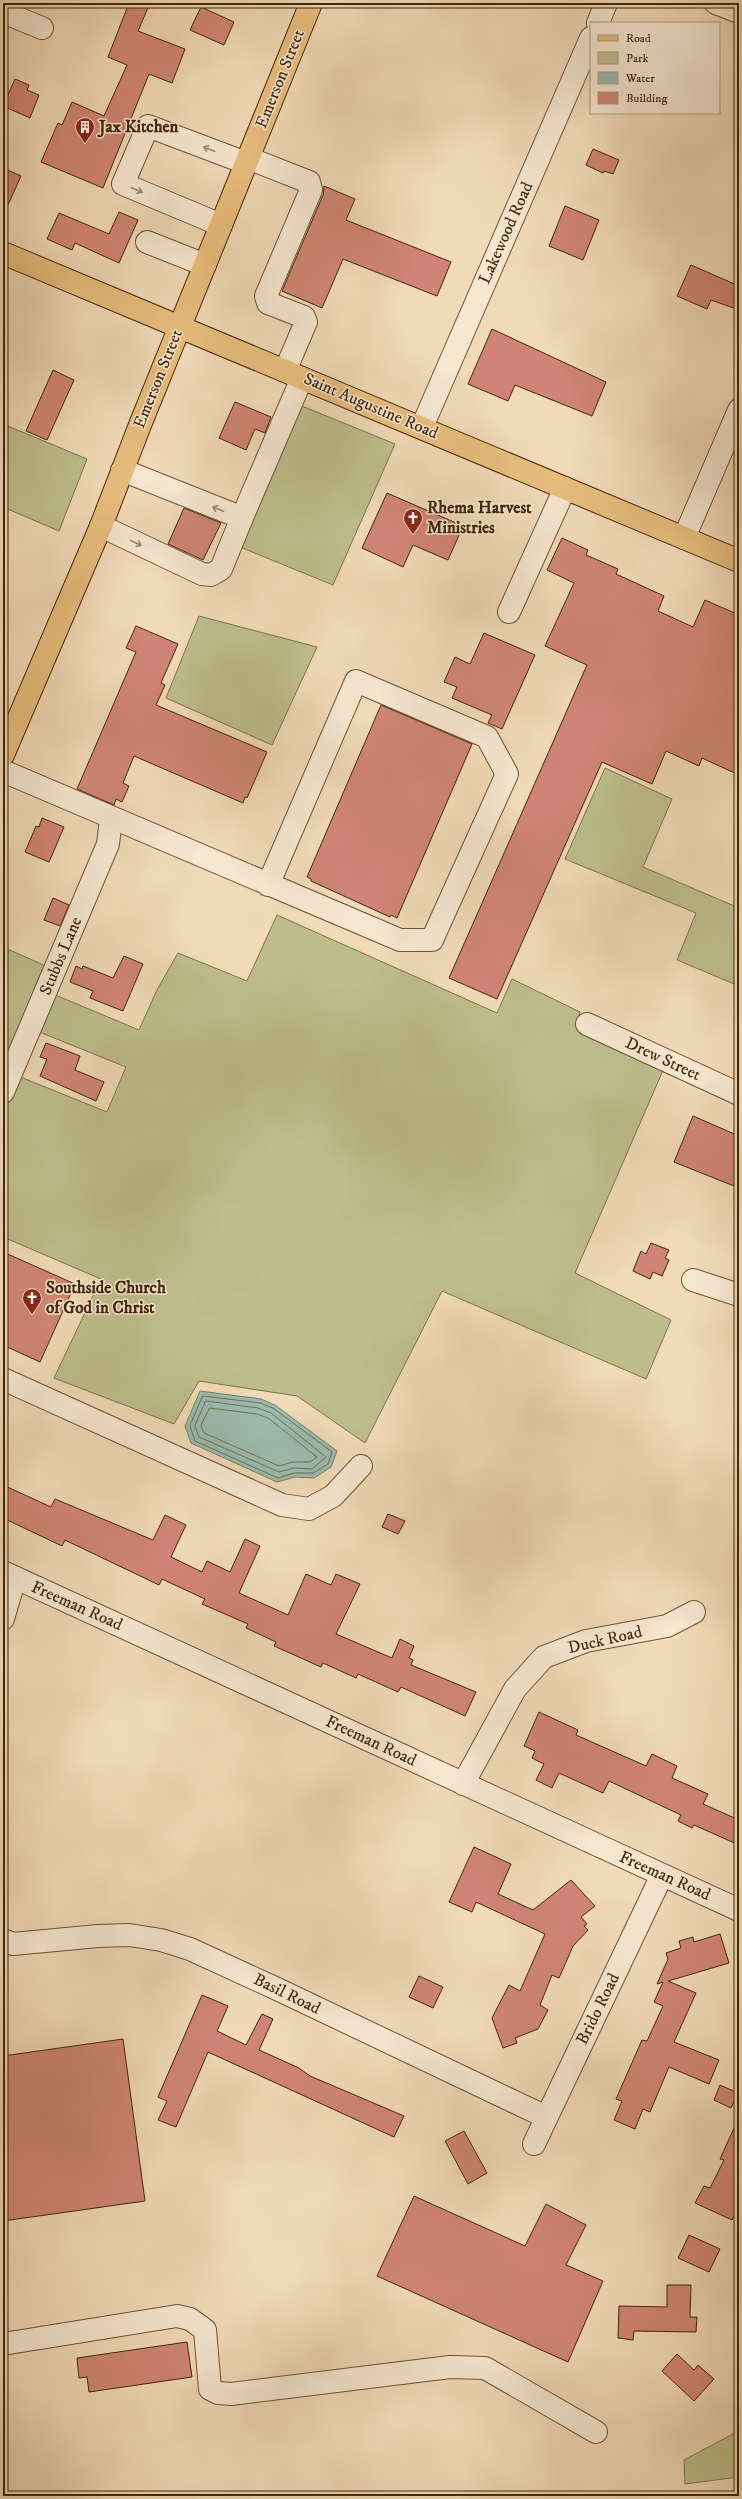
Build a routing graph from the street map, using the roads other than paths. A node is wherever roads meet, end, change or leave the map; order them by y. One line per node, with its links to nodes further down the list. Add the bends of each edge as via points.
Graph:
1 (311, 3): 9 (main road, Emerson Street)
2 (606, 3): 6 (street)
3 (716, 3): 5 (street)
4 (3, 12): 7 (street)
5 (739, 12)
6 (598, 22)
7 (42, 28)
8 (590, 40): 17 (street, Lakewood Road)
9 (247, 160): 10 (main road, Emerson Street); 10 (street, one-way to 10, via 148,126 123,184); 15 (street, via 309,182 311,190 266,296 268,303 304,317 306,322)
10 (221, 225): 13 (main road, Emerson Street)
11 (147, 242): 13 (street)
12 (3, 253): 14 (main road, Saint Augustine Road)
13 (205, 265): 14 (main road, Emerson Street)
14 (180, 326): 15 (main road, Saint Augustine Road); 18 (main road, Emerson Street)
15 (294, 374): 17 (main road, Saint Augustine Road); 20 (street)
16 (739, 410): 22 (street)
17 (422, 427): 19 (main road, Saint Augustine Road)
18 (122, 470): 20 (street, one-way to 18); 21 (main road, Emerson Street)
19 (565, 488): 22 (main road, Saint Augustine Road); 24 (street)
20 (241, 520): 21 (street, one-way to 20, via 202,574 211,575 221,569)
21 (101, 526): 25 (main road, Emerson Street)
22 (684, 538): 23 (main road, Saint Augustine Road)
23 (739, 561)
24 (509, 612)
25 (3, 755)
26 (3, 771): 27 (street)
27 (111, 819): 28 (street); 30 (street, Stubbs Lane, via 108,844)
28 (268, 885): 28 (street, via 400,940 432,940 507,774 487,737 356,681)
29 (587, 1024): 31 (street, Drew Street)
30 (3, 1092)
31 (739, 1094)
32 (693, 1280): 33 (street)
33 (739, 1295)
34 (3, 1378): 35 (street, via 282,1505 309,1509 333,1496)
35 (361, 1466)
36 (9, 1575): 38 (street); 39 (street, Freeman Road)
37 (694, 1612): 39 (street, Duck Road, via 666,1626 586,1641 544,1657 515,1689)
38 (3, 1619)
39 (463, 1784): 40 (street, Freeman Road)
40 (662, 1875): 41 (street, Freeman Road); 43 (street, Brido Road)
41 (739, 1910)
42 (8, 1942): 43 (street, Basil Road, via 129,1935 161,1940 190,1949)
43 (546, 2117): 44 (street, Brido Road)
44 (534, 2144)
45 (3, 2344): 46 (street, via 177,2316 190,2319 205,2330 210,2389 218,2394 450,2367 485,2368)
46 (596, 2432)

